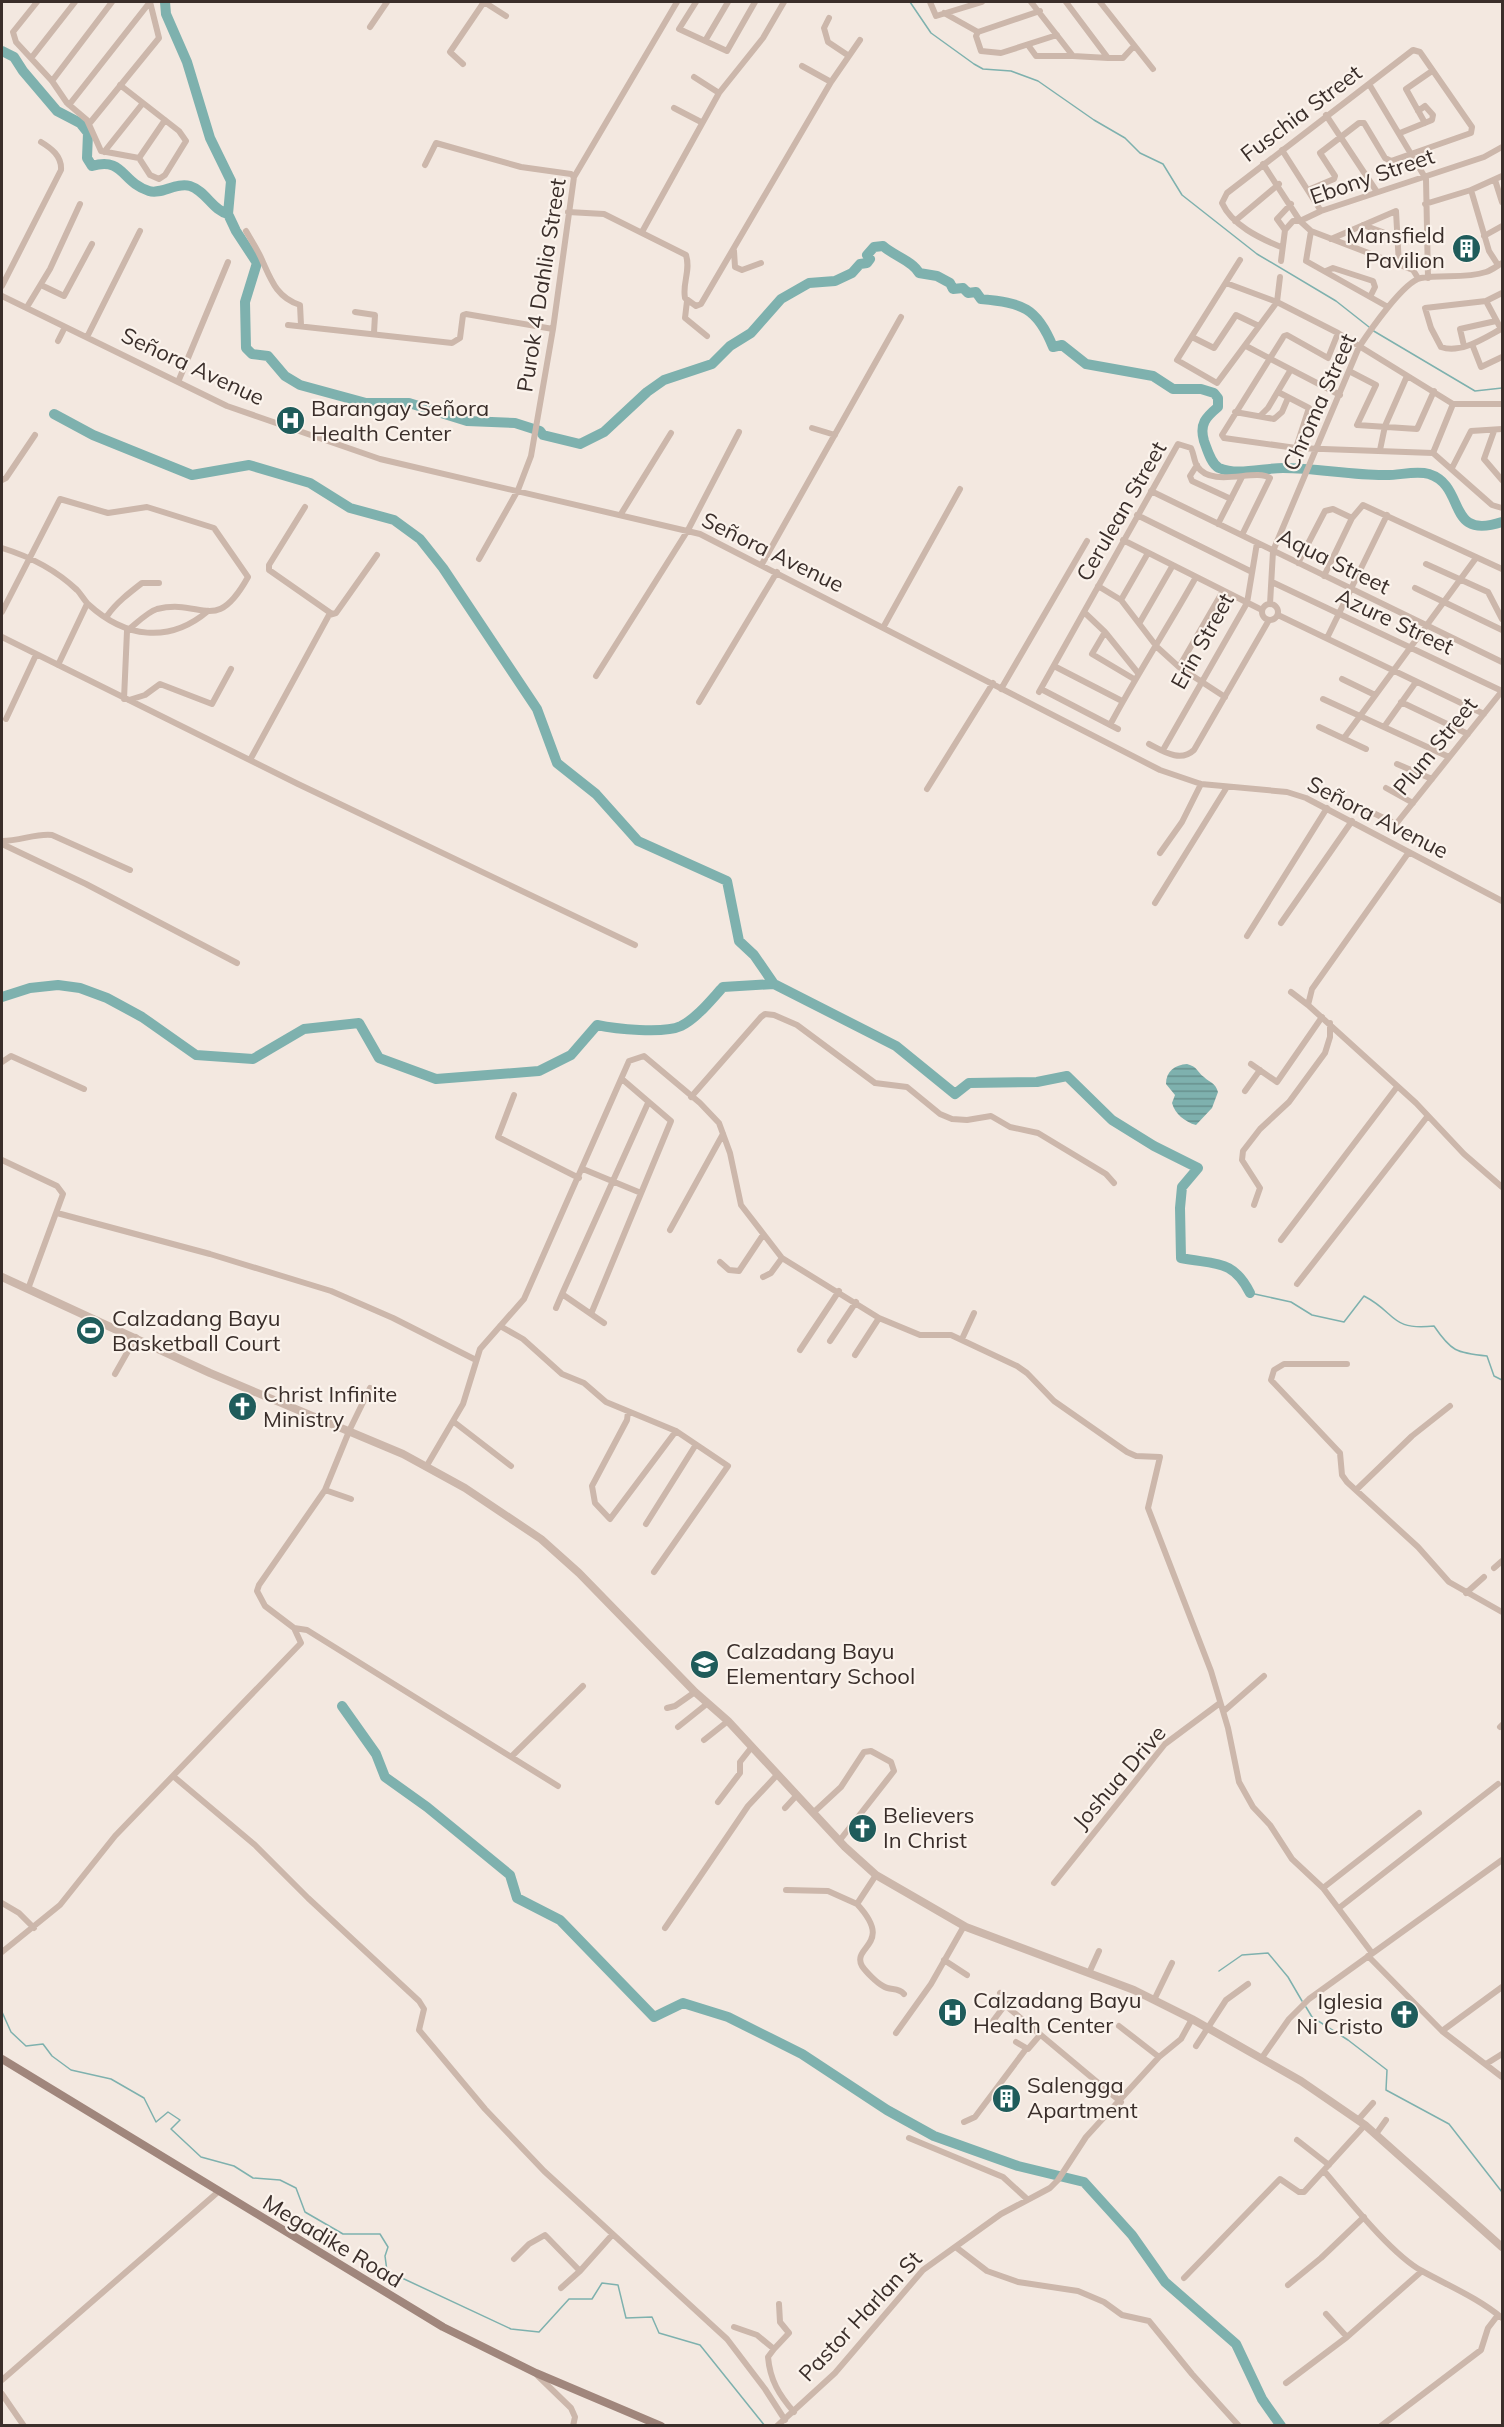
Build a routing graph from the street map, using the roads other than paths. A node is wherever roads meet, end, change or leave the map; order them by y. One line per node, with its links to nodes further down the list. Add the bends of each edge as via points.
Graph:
1 (38, 2): 30 (street, via 12,36)
2 (75, 2): 30 (street)
3 (112, 2): 37 (street)
4 (150, 2): 40 (street, via 159,38); 43 (street)
5 (387, 2): 21 (street)
6 (484, 2): 19 (street); 32 (street, via 450,52)
7 (677, 2): 62 (street, Purok 4 Dahlia Street)
8 (696, 2): 25 (street, via 679,30)
9 (728, 2): 25 (street)
10 (755, 2): 25 (street, via 727,51)
11 (784, 2): 41 (street, via 763,38)
12 (930, 2): 18 (street, via 936,16)
13 (982, 2): 18 (street)
14 (1031, 2): 17 (street)
15 (1066, 2): 31 (street)
16 (1100, 2): 27 (street)
17 (1040, 11): 22 (street); 23 (street)
18 (944, 13): 22 (street)
19 (506, 16)
20 (829, 18): 28 (street, via 824,28 828,42)
21 (370, 27)
22 (978, 32): 26 (street, via 981,51 1001,53)
23 (1057, 35): 26 (street); 29 (street)
24 (860, 40): 28 (street)
25 (705, 41)
26 (1028, 45): 29 (street, via 1036,56)
27 (1134, 46): 31 (street, via 1123,58); 34 (street)
28 (849, 56): 38 (street)
29 (1073, 56): 31 (street)
30 (32, 57): 37 (street)
31 (1108, 58)
32 (464, 64)
33 (802, 66): 38 (street)
34 (1153, 69)
35 (1432, 71): 39 (street, Fuschia Street, via 1420,52 1413,50); 45 (street, via 1406,89); 57 (street, via 1472,127 1471,133)
36 (694, 77): 41 (street)
37 (52, 81): 43 (street)
38 (831, 82): 89 (street)
39 (1369, 84): 46 (street, Fuschia Street); 51 (street)
40 (120, 85): 42 (street); 49 (street)
41 (718, 93): 48 (street)
42 (143, 103): 47 (street); 56 (street)
43 (69, 105): 49 (street)
44 (674, 108): 48 (street)
45 (1418, 111): 50 (street); 50 (street, via 1428,107 1433,117)
46 (1326, 115): 52 (street); 55 (street, Fuschia Street)
47 (165, 120): 58 (street); 58 (street, via 186,141 165,175 155,179)
48 (701, 122): 83 (street)
49 (89, 123): 56 (street, via 95,144)
50 (1425, 123): 51 (street)
51 (1400, 133): 57 (street)
52 (1341, 136): 57 (street, via 1362,122 1388,161); 66 (street, via 1320,153 1334,179); 68 (street)
53 (41, 142): 102 (street, via 54,151 61,170)
54 (1503, 147): 63 (street, Ebony Street)
55 (1282, 150): 59 (street, Fuschia Street); 66 (street)
56 (104, 152): 58 (street)
57 (1412, 153): 63 (street)
58 (139, 158)
59 (1263, 164): 65 (street); 75 (street, Fuschia Street, via 1227,193 1222,203)
60 (425, 165): 62 (street, via 436,143 520,167)
61 (1503, 176): 64 (street)
62 (574, 177): 74 (street, Purok 4 Dahlia Street)
63 (1425, 177): 68 (street, Ebony Street); 72 (street)
64 (1496, 180): 67 (street); 69 (street)
65 (1279, 184): 71 (street); 75 (street)
66 (1308, 190): 73 (street)
67 (1471, 190): 72 (street); 84 (street)
68 (1377, 192): 73 (street, Ebony Street)
69 (1503, 202)
70 (80, 204): 101 (street)
71 (1291, 204): 76 (street); 81 (street, via 1277,219)
72 (1425, 204): 99 (street)
73 (1321, 211): 76 (street, Ebony Street)
74 (568, 212): 83 (street, via 604,214); 118 (street, Purok 4 Dahlia Street)
75 (1235, 220): 88 (street)
76 (1300, 221): 81 (street, Ebony Street, via 1288,224); 82 (street)
77 (1363, 225): 85 (street); 86 (street); 86 (street, via 1396,211)
78 (1503, 226): 84 (street)
79 (140, 231): 122 (street)
80 (246, 231): 115 (street, via 262,258 269,281 284,298 300,305)
81 (1285, 231): 88 (street)
82 (1311, 231): 85 (street); 96 (street, via 1305,259)
83 (642, 232): 106 (street, via 686,255 689,266 683,288)
84 (1484, 236): 94 (street)
85 (1331, 238): 95 (street)
86 (1399, 238): 95 (street)
87 (92, 244): 101 (street, via 64,296)
88 (1281, 248): 91 (street)
89 (734, 250): 93 (street, via 735,267 742,270); 106 (street, via 701,304 696,306)
90 (1240, 260): 100 (street)
91 (1281, 261)
92 (228, 262): 134 (street)
93 (761, 263)
94 (1500, 264): 99 (street, via 1488,272)
95 (1399, 265): 98 (street, via 1413,270)
96 (1326, 271): 105 (street); 105 (street, via 1333,268 1373,281)
97 (1281, 277): 108 (street)
98 (1418, 278): 99 (street); 110 (street, Chroma Street)
99 (1428, 278)
100 (1226, 283): 108 (street); 123 (street)
101 (41, 285): 109 (street)
102 (2, 286)
103 (1503, 293): 107 (street)
104 (2, 296): 109 (street, Señora Avenue)
105 (1371, 296): 110 (street)
106 (687, 301): 121 (street, via 685,318)
107 (1486, 301): 113 (street); 127 (street, via 1425,308 1441,347)
108 (1277, 302): 116 (street); 120 (street)
109 (27, 307): 117 (street, Señora Avenue)
110 (1388, 307): 128 (street, Chroma Street)
111 (355, 312): 119 (street, via 375,315)
112 (901, 317): 150 (street)
113 (1497, 321): 125 (street, via 1501,329); 127 (street, via 1460,329)
114 (288, 324): 115 (street)
115 (301, 325): 119 (street)
116 (1259, 326): 123 (street, via 1236,315 1214,348); 126 (street)
117 (65, 327): 122 (street, Señora Avenue); 124 (street)
118 (553, 329): 119 (street, via 466,314 460,338 452,343); 161 (street, Purok 4 Dahlia Street, via 533,446)
119 (374, 333)
120 (1338, 333): 128 (street); 130 (street, via 1328,358 1285,335)
121 (706, 336)
122 (87, 337): 134 (street, Señora Avenue)
123 (1192, 337): 126 (street, via 1179,362 1217,383)
124 (58, 341)
125 (1472, 344): 127 (street); 129 (street, via 1481,367)
126 (1246, 346): 130 (street)
127 (1464, 346)
128 (1359, 347): 132 (street, Chroma Street); 133 (street)
129 (1503, 357)
130 (1269, 359): 131 (street); 141 (street)
131 (1290, 371): 136 (street); 137 (street)
132 (1349, 371): 137 (street, Chroma Street); 143 (street, via 1376,385 1357,425)
133 (1407, 375): 135 (street); 143 (street)
134 (178, 382): 161 (street, Señora Avenue, via 227,406 380,459)
135 (1434, 391): 139 (street); 143 (street, via 1417,429)
136 (1278, 392): 138 (street); 142 (street)
137 (1340, 395): 152 (street, Chroma Street)
138 (1288, 398): 142 (street, via 1274,419); 151 (street, via 1309,408)
139 (1453, 404): 140 (street); 154 (street)
140 (1503, 404)
141 (1235, 412): 142 (street); 151 (street, via 1222,435)
142 (1260, 416)
143 (1385, 426): 153 (street)
144 (812, 428): 150 (street)
145 (1503, 429): 146 (street)
146 (1494, 431): 156 (street, via 1471,431); 158 (street, via 1484,459)
147 (739, 432): 171 (street)
148 (671, 433): 166 (street)
149 (35, 435): 159 (street)
150 (835, 435): 184 (street)
151 (1296, 448): 152 (street)
152 (1316, 450): 153 (street); 177 (street, Chroma Street)
153 (1380, 450): 154 (street)
154 (1433, 453): 156 (street)
155 (1197, 465): 157 (street, Cerulean Street, via 1206,472); 162 (street, Cerulean Street, via 1191,448 1178,444); 163 (street, via 1190,476 1192,480)
156 (1452, 468): 165 (street, via 1492,506)
157 (1242, 477): 163 (street); 172 (street, Cerulean Street, via 1266,476 1270,480)
158 (1502, 479)
159 (2, 480)
160 (960, 489): 215 (street)
161 (518, 490): 166 (street, Señora Avenue); 182 (street, Purok 4 Dahlia Street)
162 (1151, 491): 167 (street, Cerulean Street); 170 (street, Aqua Street)
163 (1231, 500): 170 (street)
164 (305, 507): 208 (street, via 269,570)
165 (1503, 508)
166 (621, 514): 171 (street, Señora Avenue)
167 (1137, 515): 173 (street, Cerulean Street); 189 (street)
168 (1387, 515): 169 (street, via 1366,505 1360,506); 181 (street); 197 (street)
169 (1352, 518): 183 (street, via 1328,509); 190 (street)
170 (1218, 524): 172 (street, Aqua Street)
171 (688, 530): 184 (street, Señora Avenue); 231 (street)
172 (1242, 535): 175 (street, Aqua Street)
173 (1124, 540): 178 (street); 195 (street, Cerulean Street)
174 (1087, 541): 237 (street)
175 (1257, 543): 177 (street, Aqua Street); 189 (street, Erin Street)
176 (2, 548): 180 (street)
177 (1273, 551): 183 (street, Aqua Street); 193 (street, Chroma Street)
178 (1148, 553): 186 (street); 199 (street)
179 (377, 555): 208 (street, via 355,589)
180 (28, 556): 202 (street, via 77,590); 205 (street, via 60,499 108,513 141,507 162,510 214,528 248,577 228,605); 206 (street)
181 (1476, 558): 187 (street); 192 (street)
182 (479, 559)
183 (1298, 563): 190 (street, Aqua Street)
184 (762, 564): 188 (street, Señora Avenue)
185 (1426, 564): 192 (street)
186 (1173, 566): 191 (street); 214 (street)
187 (1503, 569)
188 (777, 572): 215 (street, Señora Avenue); 244 (street)
189 (1252, 572): 201 (street, Erin Street)
190 (1324, 576): 197 (street, Aqua Street)
191 (1196, 577): 198 (street); 222 (street)
192 (1462, 580): 200 (street); 212 (street, via 1488,592)
193 (1272, 582): 203 (street, Chroma Street); 210 (street, Azure Street)
194 (159, 583): 211 (street, via 142,582)
195 (1098, 586): 199 (street); 207 (street, Cerulean Street)
196 (1414, 588): 200 (street)
197 (1350, 589): 210 (street); 216 (street, Aqua Street)
198 (1223, 591): 201 (street); 228 (street)
199 (1121, 600): 214 (street)
200 (1444, 602): 216 (street); 217 (street)
201 (1247, 603): 204 (street); 236 (street, Erin Street)
202 (87, 604): 211 (street); 226 (street)
203 (1270, 604): 204 (street); 209 (street, via 1277,608)
204 (1262, 610): 213 (street, via 1263,617)
205 (208, 611): 218 (street, via 191,623 168,631); 218 (street, via 156,609)
206 (2, 612)
207 (1084, 612): 219 (street); 227 (street, Cerulean Street)
208 (332, 614): 259 (street)
209 (1278, 615): 213 (street); 221 (street)
210 (1337, 615): 221 (street); 223 (street, Azure Street)
211 (107, 616): 218 (street)
212 (1503, 619)
213 (1269, 620): 240 (street)
214 (1140, 622): 222 (street)
215 (884, 626): 235 (street, Señora Avenue)
216 (1427, 626): 223 (street); 225 (street, Aqua Street)
217 (1503, 630)
218 (127, 631): 242 (street)
219 (1105, 632): 232 (street); 232 (street, via 1092,654)
220 (2, 637): 224 (street)
221 (1327, 638): 230 (street)
222 (1157, 647): 228 (street); 232 (street)
223 (1410, 649): 230 (street); 238 (street, Azure Street)
224 (36, 655): 226 (street); 248 (street)
225 (1503, 662)
226 (58, 665): 242 (street)
227 (1054, 666): 243 (street); 249 (street, Cerulean Street, via 1040,690)
228 (1179, 667): 236 (street)
229 (231, 669): 242 (street, via 212,704 160,684 145,695)
230 (1393, 671): 234 (street); 239 (street)
231 (596, 676)
232 (1136, 676): 243 (street)
233 (1342, 678): 239 (street)
234 (1416, 682): 245 (street); 246 (street)
235 (993, 683): 237 (street, Señora Avenue); 265 (street)
236 (1201, 683): 240 (street); 257 (street, Erin Street)
237 (1001, 688): 262 (street, Señora Avenue, via 1160,770)
238 (1502, 691): 246 (street, Plum Street)
239 (1376, 695): 247 (street)
240 (1225, 697): 257 (street, via 1188,756)
241 (1323, 699): 247 (street)
242 (126, 700): 259 (street)
243 (1122, 701): 249 (street)
244 (699, 702)
245 (1401, 702): 251 (street); 253 (street)
246 (1484, 714): 253 (street, Plum Street)
247 (1360, 717): 251 (street); 254 (street)
248 (6, 718)
249 (1110, 725): 252 (street)
250 (1319, 727): 254 (street)
251 (1384, 727): 258 (street)
252 (1118, 729)
253 (1468, 734): 258 (street, Plum Street)
254 (1344, 738): 256 (street)
255 (1149, 744): 257 (street)
256 (1366, 749)
257 (1163, 750)
258 (1449, 757): 261 (street, Plum Street)
259 (250, 760): 278 (street)
260 (1398, 764): 261 (street)
261 (1432, 779): 266 (street, Plum Street)
262 (1201, 784): 263 (street, Señora Avenue); 272 (street, via 1182,822)
263 (1227, 787): 267 (street, Señora Avenue, via 1287,792); 275 (street)
264 (1386, 788): 266 (street)
265 (927, 789)
266 (1413, 803): 268 (street, Plum Street, via 1396,824)
267 (1327, 808): 269 (street, Señora Avenue); 277 (street)
268 (1367, 810)
269 (1352, 821): 271 (street, Señora Avenue); 276 (street)
270 (2, 842): 273 (street, via 52,835); 279 (street)
271 (1409, 852): 274 (street, Señora Avenue); 281 (street, via 1312,989)
272 (1160, 853)
273 (130, 870)
274 (1503, 901)
275 (1155, 903)
276 (1281, 923)
277 (1247, 936)
278 (635, 945)
279 (237, 963)
280 (1291, 992): 281 (street)
281 (1308, 1005): 282 (street)
282 (1322, 1017): 283 (street); 286 (street, via 1277,1082)
283 (1330, 1023): 288 (street); 303 (street, via 1325,1053 1289,1102 1243,1151 1242,1160 1260,1188)
284 (2, 1062): 289 (street, via 11,1056)
285 (1251, 1064): 286 (street)
286 (1260, 1070): 290 (street)
287 (622, 1079): 292 (street, via 629,1061 644,1056); 293 (street); 297 (street)
288 (1397, 1087): 294 (street); 307 (street)
289 (84, 1089)
290 (1245, 1091)
291 (513, 1095): 298 (street, via 498,1137)
292 (691, 1097): 295 (street, via 719,1123); 300 (street, via 761,1017 774,1015 797,1025 875,1083 907,1087 952,1119 991,1116 1011,1127 1045,1136)
293 (648, 1103): 299 (street); 302 (street, via 671,1121)
294 (1427, 1116): 301 (street); 312 (street)
295 (723, 1134): 305 (street); 306 (street, via 741,1205)
296 (2, 1160): 304 (street, via 60,1189 63,1194)
297 (583, 1169): 298 (street); 299 (street)
298 (579, 1178): 322 (street, via 524,1299)
299 (612, 1181): 302 (street); 315 (street)
300 (1114, 1183)
301 (1503, 1187)
302 (641, 1193): 318 (street)
303 (1254, 1205)
304 (57, 1213): 313 (street); 328 (street, via 331,1291)
305 (670, 1230)
306 (763, 1235): 308 (street); 309 (street, via 739,1271 729,1270)
307 (1281, 1240)
308 (782, 1258): 311 (street); 314 (street)
309 (720, 1262)
310 (2, 1277): 313 (street)
311 (763, 1277)
312 (1297, 1284)
313 (28, 1289): 323 (street)
314 (839, 1291): 316 (street); 326 (street)
315 (562, 1294): 317 (street); 318 (street)
316 (856, 1302): 320 (street); 325 (street)
317 (556, 1308)
318 (591, 1314): 321 (street)
319 (974, 1314): 324 (street)
320 (879, 1318): 324 (street, via 920,1335 945,1334); 327 (street)
321 (604, 1323)
322 (500, 1326): 328 (street); 333 (street, via 523,1340 562,1374 584,1383 606,1402)
323 (136, 1337): 330 (street); 335 (street, via 210,1373)
324 (962, 1339): 355 (street, via 1028,1373 1054,1401 1127,1452 1160,1457 1148,1508 1190,1612)
325 (830, 1341)
326 (800, 1350)
327 (855, 1355)
328 (476, 1360): 334 (street)
329 (1347, 1364): 341 (street, via 1284,1364 1274,1370 1271,1380 1340,1453 1342,1475)
330 (116, 1374)
331 (370, 1388): 335 (street)
332 (1450, 1406): 341 (street)
333 (628, 1412): 336 (street); 336 (street, via 592,1486 595,1503 610,1519)
334 (454, 1422): 338 (street); 339 (street)
335 (350, 1429): 339 (street); 340 (street)
336 (676, 1431): 337 (street)
337 (695, 1446): 343 (street); 346 (street, via 728,1469)
338 (511, 1466)
339 (426, 1467): 353 (street, via 541,1539 644,1637)
340 (325, 1490): 342 (street); 350 (street, via 263,1576 257,1591 265,1606)
341 (1356, 1490): 348 (street, via 1418,1546 1449,1582)
342 (351, 1499)
343 (646, 1524)
344 (1503, 1561): 345 (street)
345 (1494, 1568)
346 (654, 1572)
347 (1484, 1577): 348 (street)
348 (1466, 1593): 349 (street)
349 (1503, 1612)
350 (294, 1628): 362 (street, via 307,1630); 364 (street, via 301,1643)
351 (1264, 1676): 357 (street)
352 (583, 1686): 362 (street)
353 (695, 1692): 354 (street); 356 (street)
354 (708, 1703): 358 (street); 359 (street)
355 (1220, 1703): 357 (street); 375 (street, Joshua Drive, via 1165,1744)
356 (667, 1708)
357 (1224, 1711): 376 (street, via 1239,1782 1292,1859)
358 (728, 1721): 360 (street); 361 (street)
359 (678, 1727)
360 (704, 1740)
361 (752, 1748): 363 (street); 368 (street, via 740,1762 740,1773)
362 (512, 1756): 366 (street)
363 (777, 1775): 367 (street); 383 (street, via 748,1806)
364 (173, 1776): 382 (street, via 115,1836 63,1902); 427 (street, via 255,1845 419,2001 424,2009 418,2025 424,2038 544,2171)
365 (1498, 1784): 380 (street)
366 (558, 1786)
367 (797, 1795): 369 (street); 370 (street)
368 (718, 1802)
369 (784, 1808)
370 (814, 1812): 372 (street); 372 (street, via 842,1787 864,1752 871,1750 891,1762 894,1771)
371 (1419, 1813): 376 (street)
372 (840, 1840): 374 (street)
373 (1503, 1860): 386 (street)
374 (876, 1875): 379 (street); 381 (street)
375 (1054, 1883)
376 (1323, 1888): 380 (street)
377 (786, 1890): 379 (street, via 828,1892)
378 (2, 1903): 382 (street)
379 (857, 1904): 394 (street, via 874,1929 860,1957 861,1963 882,1986)
380 (1339, 1908): 386 (street)
381 (964, 1926): 387 (street); 389 (street)
382 (34, 1928): 385 (street)
383 (665, 1928)
384 (1099, 1950): 389 (street)
385 (2, 1952)
386 (1370, 1955): 401 (street); 410 (street, via 1309,1999 1289,2019)
387 (944, 1960): 390 (street); 402 (street)
388 (1172, 1963): 395 (street)
389 (1089, 1973): 395 (street)
390 (967, 1975)
391 (1248, 1984): 400 (street, via 1226,2000)
392 (1503, 1987): 401 (street)
393 (1000, 1993): 396 (street, via 1008,2000)
394 (904, 1994)
395 (1154, 2000): 397 (street)
396 (1005, 2005): 398 (street); 403 (street)
397 (1192, 2019): 400 (street); 408 (street, Pastor Harlan St, via 1180,2038)
398 (993, 2021)
399 (1119, 2026): 408 (street)
400 (1209, 2029): 405 (street); 410 (street)
401 (1442, 2031): 411 (street)
402 (896, 2033)
403 (1040, 2035): 406 (street); 413 (street)
404 (1016, 2042): 406 (street)
405 (1196, 2046)
406 (1026, 2049): 417 (street, via 975,2116)
407 (1503, 2054): 411 (street)
408 (1159, 2057): 413 (street, Pastor Harlan St)
409 (2, 2059): 424 (main road, Megadike Road)
410 (1261, 2059): 415 (street)
411 (1486, 2064): 412 (street)
412 (1503, 2077)
413 (1120, 2102): 425 (street, Pastor Harlan St, via 1086,2137 1058,2180)
414 (1373, 2103): 415 (street)
415 (1358, 2120): 418 (street)
416 (1386, 2120): 419 (street)
417 (964, 2122)
418 (1365, 2125): 419 (street); 422 (street)
419 (1376, 2134): 428 (street)
420 (909, 2138): 425 (street, via 1003,2177)
421 (1297, 2140): 422 (street)
422 (1329, 2165): 423 (street)
423 (1324, 2171): 426 (street); 433 (street, via 1302,2192 1280,2179)
424 (218, 2192): 442 (main road, Megadike Road, via 443,2327); 443 (street)
425 (1027, 2199): 429 (street, Pastor Harlan St)
426 (1364, 2217): 432 (street, via 1400,2255); 434 (street)
427 (612, 2235): 431 (street); 447 (street, via 727,2339)
428 (1503, 2247)
429 (957, 2248): 446 (street, Pastor Harlan St, via 923,2270 835,2373); 452 (street, via 987,2271 1018,2282 1078,2291 1122,2315 1149,2321)
430 (514, 2259): 431 (street, via 545,2235)
431 (580, 2271): 435 (street)
432 (1422, 2271): 438 (street, via 1468,2294); 440 (street)
433 (1184, 2278)
434 (1288, 2285)
435 (561, 2288)
436 (779, 2304): 441 (street, via 780,2322 789,2333)
437 (1326, 2314): 440 (street)
438 (1500, 2316): 453 (street, via 1488,2328 1481,2350)
439 (735, 2327): 441 (street, via 757,2335)
440 (1347, 2337): 444 (street)
441 (774, 2349): 446 (street, via 768,2357 769,2371 781,2397)
442 (536, 2373): 449 (street, via 571,2408); 450 (main road, Megadike Road)
443 (2, 2380)
444 (1286, 2383)
445 (2, 2394): 448 (street)
446 (794, 2412): 447 (street, Pastor Harlan St)
447 (785, 2420): 451 (street, Pastor Harlan St)
448 (24, 2426)
449 (573, 2426)
450 (661, 2426)
451 (777, 2426)
452 (1239, 2426)
453 (1382, 2426)

